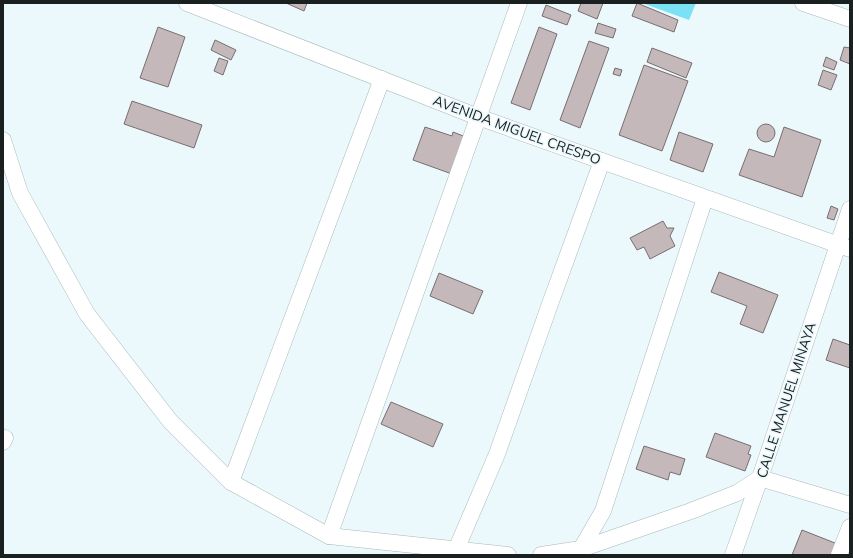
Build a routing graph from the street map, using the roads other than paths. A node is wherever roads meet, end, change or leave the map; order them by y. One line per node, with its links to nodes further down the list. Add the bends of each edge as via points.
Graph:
1 (187, 3): 5 (street, AVENIDA MIGUEL CRESPO)
2 (519, 3): 6 (street)
3 (802, 3): 4 (street)
4 (850, 18)
5 (382, 79): 6 (street, AVENIDA MIGUEL CRESPO); 13 (street)
6 (478, 117): 8 (street, AVENIDA MIGUEL CRESPO); 16 (street)
7 (3, 140): 13 (street, via 20,193 87,314 170,421)
8 (602, 161): 9 (street, AVENIDA MIGUEL CRESPO); 18 (street, via 497,454)
9 (705, 198): 11 (street, AVENIDA MIGUEL CRESPO); 17 (street, via 603,511)
10 (850, 209): 11 (street, CALLE MANUEL MINAYA)
11 (844, 247): 12 (street, CALLE MANUEL MINAYA)
12 (760, 478): 14 (street); 17 (street, via 730,496); 21 (street, CALLE MANUEL MINAYA)
13 (231, 482): 16 (street)
14 (850, 505)
15 (849, 530): 22 (street)
16 (329, 536): 18 (street)
17 (581, 549): 20 (street)
18 (456, 550): 19 (street)
19 (508, 555)
20 (541, 555)
21 (733, 555)
22 (839, 555)

